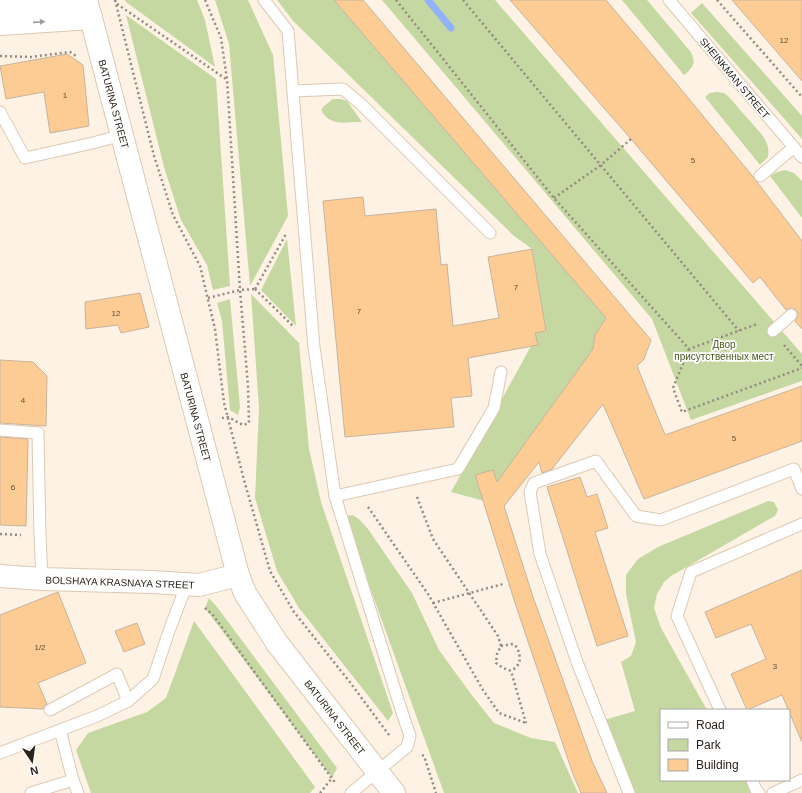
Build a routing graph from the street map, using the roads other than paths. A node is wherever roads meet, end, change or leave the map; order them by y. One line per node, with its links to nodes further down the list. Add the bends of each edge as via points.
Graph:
1 (264, 0): 6 (lane, via 288,32)
2 (669, 0): 9 (lane, SHEINKMAN STREET)
3 (88, 6): 4 (main road); 5 (main road, one-way to 3); 8 (main road, BATURINA STREET)
4 (0, 7)
5 (0, 24)
6 (293, 91): 12 (lane, via 343,88); 18 (lane, via 314,347)
7 (0, 112): 8 (lane, via 25,158)
8 (122, 135): 20 (main road, BATURINA STREET)
9 (794, 147): 10 (lane, SHEINKMAN STREET); 11 (lane)
10 (802, 157)
11 (760, 176)
12 (490, 233)
13 (791, 316): 14 (lane)
14 (773, 331)
15 (501, 372): 18 (lane, via 494,408 458,469)
16 (0, 430): 22 (lane, via 38,433)
17 (802, 488): 37 (lane, via 794,469 661,520 636,516 596,461 534,483 530,492 540,554 577,662)
18 (335, 496): 29 (lane, via 410,736 407,747)
19 (802, 524): 25 (lane, via 691,572 677,616)
20 (238, 575): 22 (main road, BOLSHAYA KRASNAYA STREET, via 199,585); 29 (main road, BATURINA STREET, via 245,593 278,643)
21 (0, 576): 22 (main road, BOLSHAYA KRASNAYA STREET)
22 (42, 579)
23 (183, 594): 24 (lane, via 153,679)
24 (128, 701): 26 (lane, via 117,674); 27 (lane)
25 (720, 709)
26 (50, 710)
27 (60, 730): 28 (lane); 30 (lane)
28 (0, 753)
29 (377, 771): 35 (lane); 36 (main road, BATURINA STREET)
30 (73, 780): 33 (lane); 34 (lane)
31 (802, 780): 39 (lane)
32 (752, 781): 38 (lane)
33 (31, 793)
34 (78, 793)
35 (352, 793)
36 (394, 793)
37 (629, 793)
38 (759, 793)
39 (772, 793)

